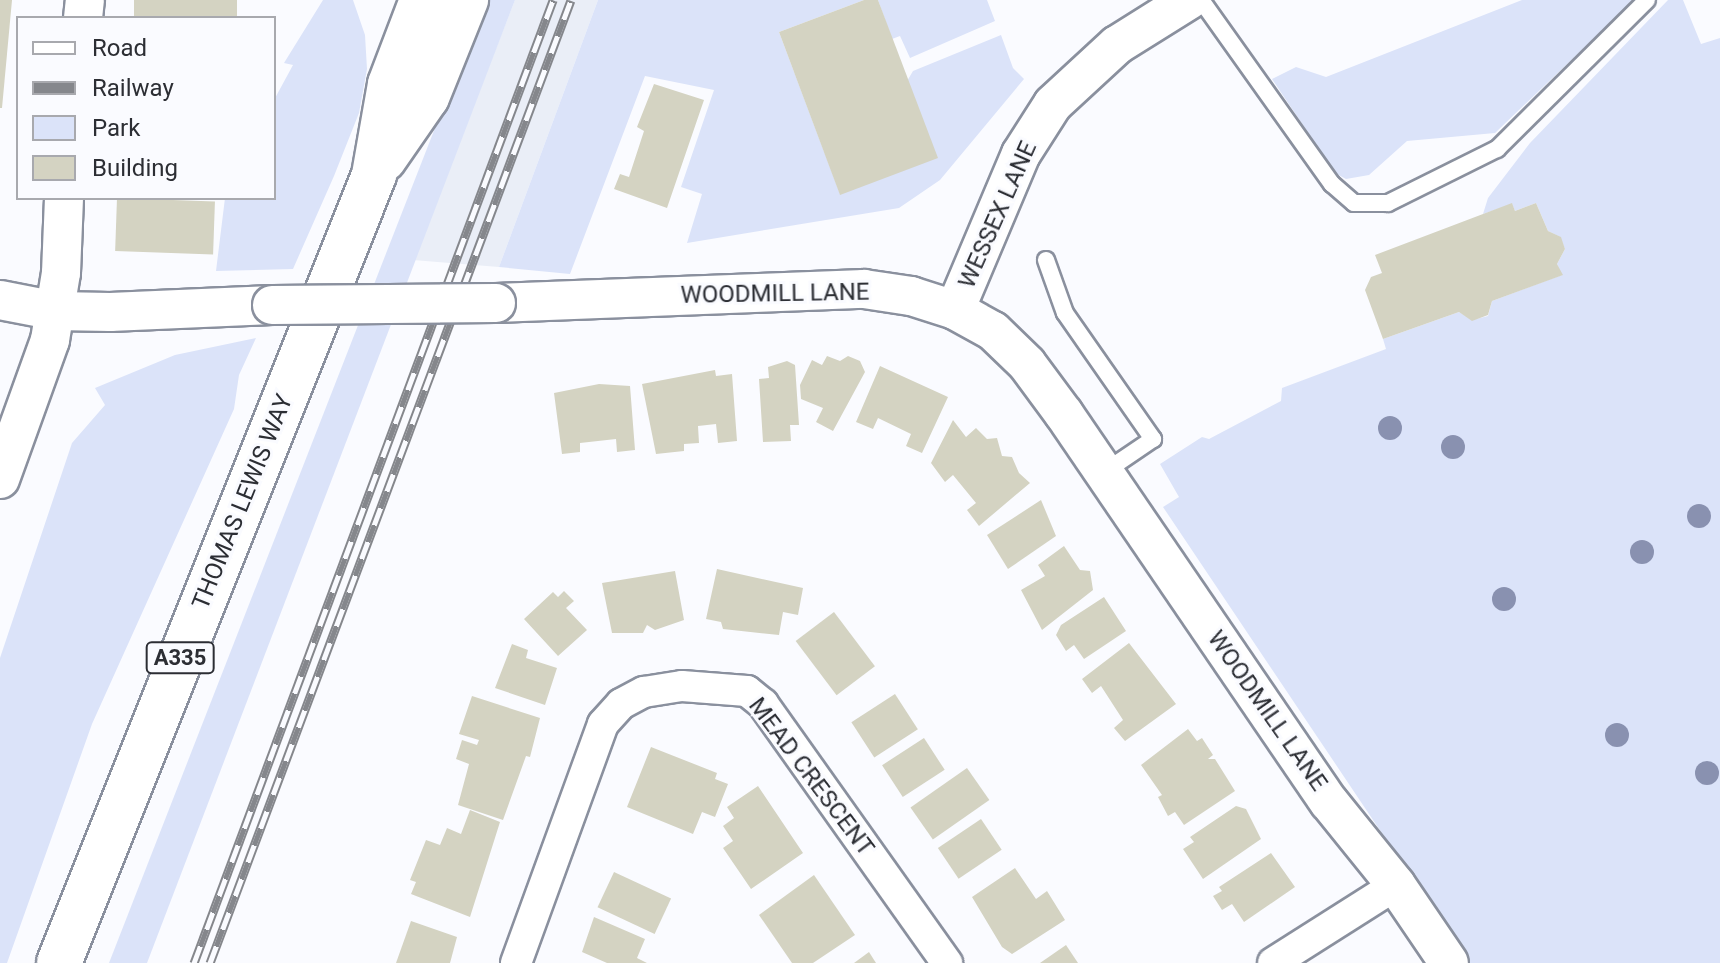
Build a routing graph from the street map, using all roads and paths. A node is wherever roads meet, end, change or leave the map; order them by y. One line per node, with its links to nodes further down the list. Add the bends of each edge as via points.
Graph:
1 (466, 0): 6 (main road, THOMAS LEWIS WAY / A335, via 427,97)
2 (1189, 0): 10 (street, WESSEX LANE, via 1117,45 1053,104 1021,154)
3 (1201, 0): 4 (lane, via 1332,184 1354,203 1388,203 1497,149)
4 (1647, 0)
5 (410, 15): 6 (main road, THOMAS LEWIS WAY / A335, via 390,84)
6 (374, 175): 15 (main road, THOMAS LEWIS WAY / A335)
7 (64, 200): 11 (street)
8 (1046, 260): 12 (lane, via 1065,313 1153,439)
9 (0, 300): 11 (street, WOODMILL LANE)
10 (955, 310): 11 (street, WOODMILL LANE, bridge, via 864,289); 12 (street, WOODMILL LANE, via 993,331 1027,364)
11 (56, 311): 13 (street)
12 (1101, 474): 14 (street, WOODMILL LANE, via 1329,802)
13 (0, 479)
14 (1396, 885): 18 (street); 19 (street, WOODMILL LANE)
15 (59, 963)
16 (516, 963): 17 (street, MEAD CRESCENT, via 603,724 621,704 644,692 682,686 747,691 763,704)
17 (947, 963)
18 (1273, 963)
19 (1449, 963)

